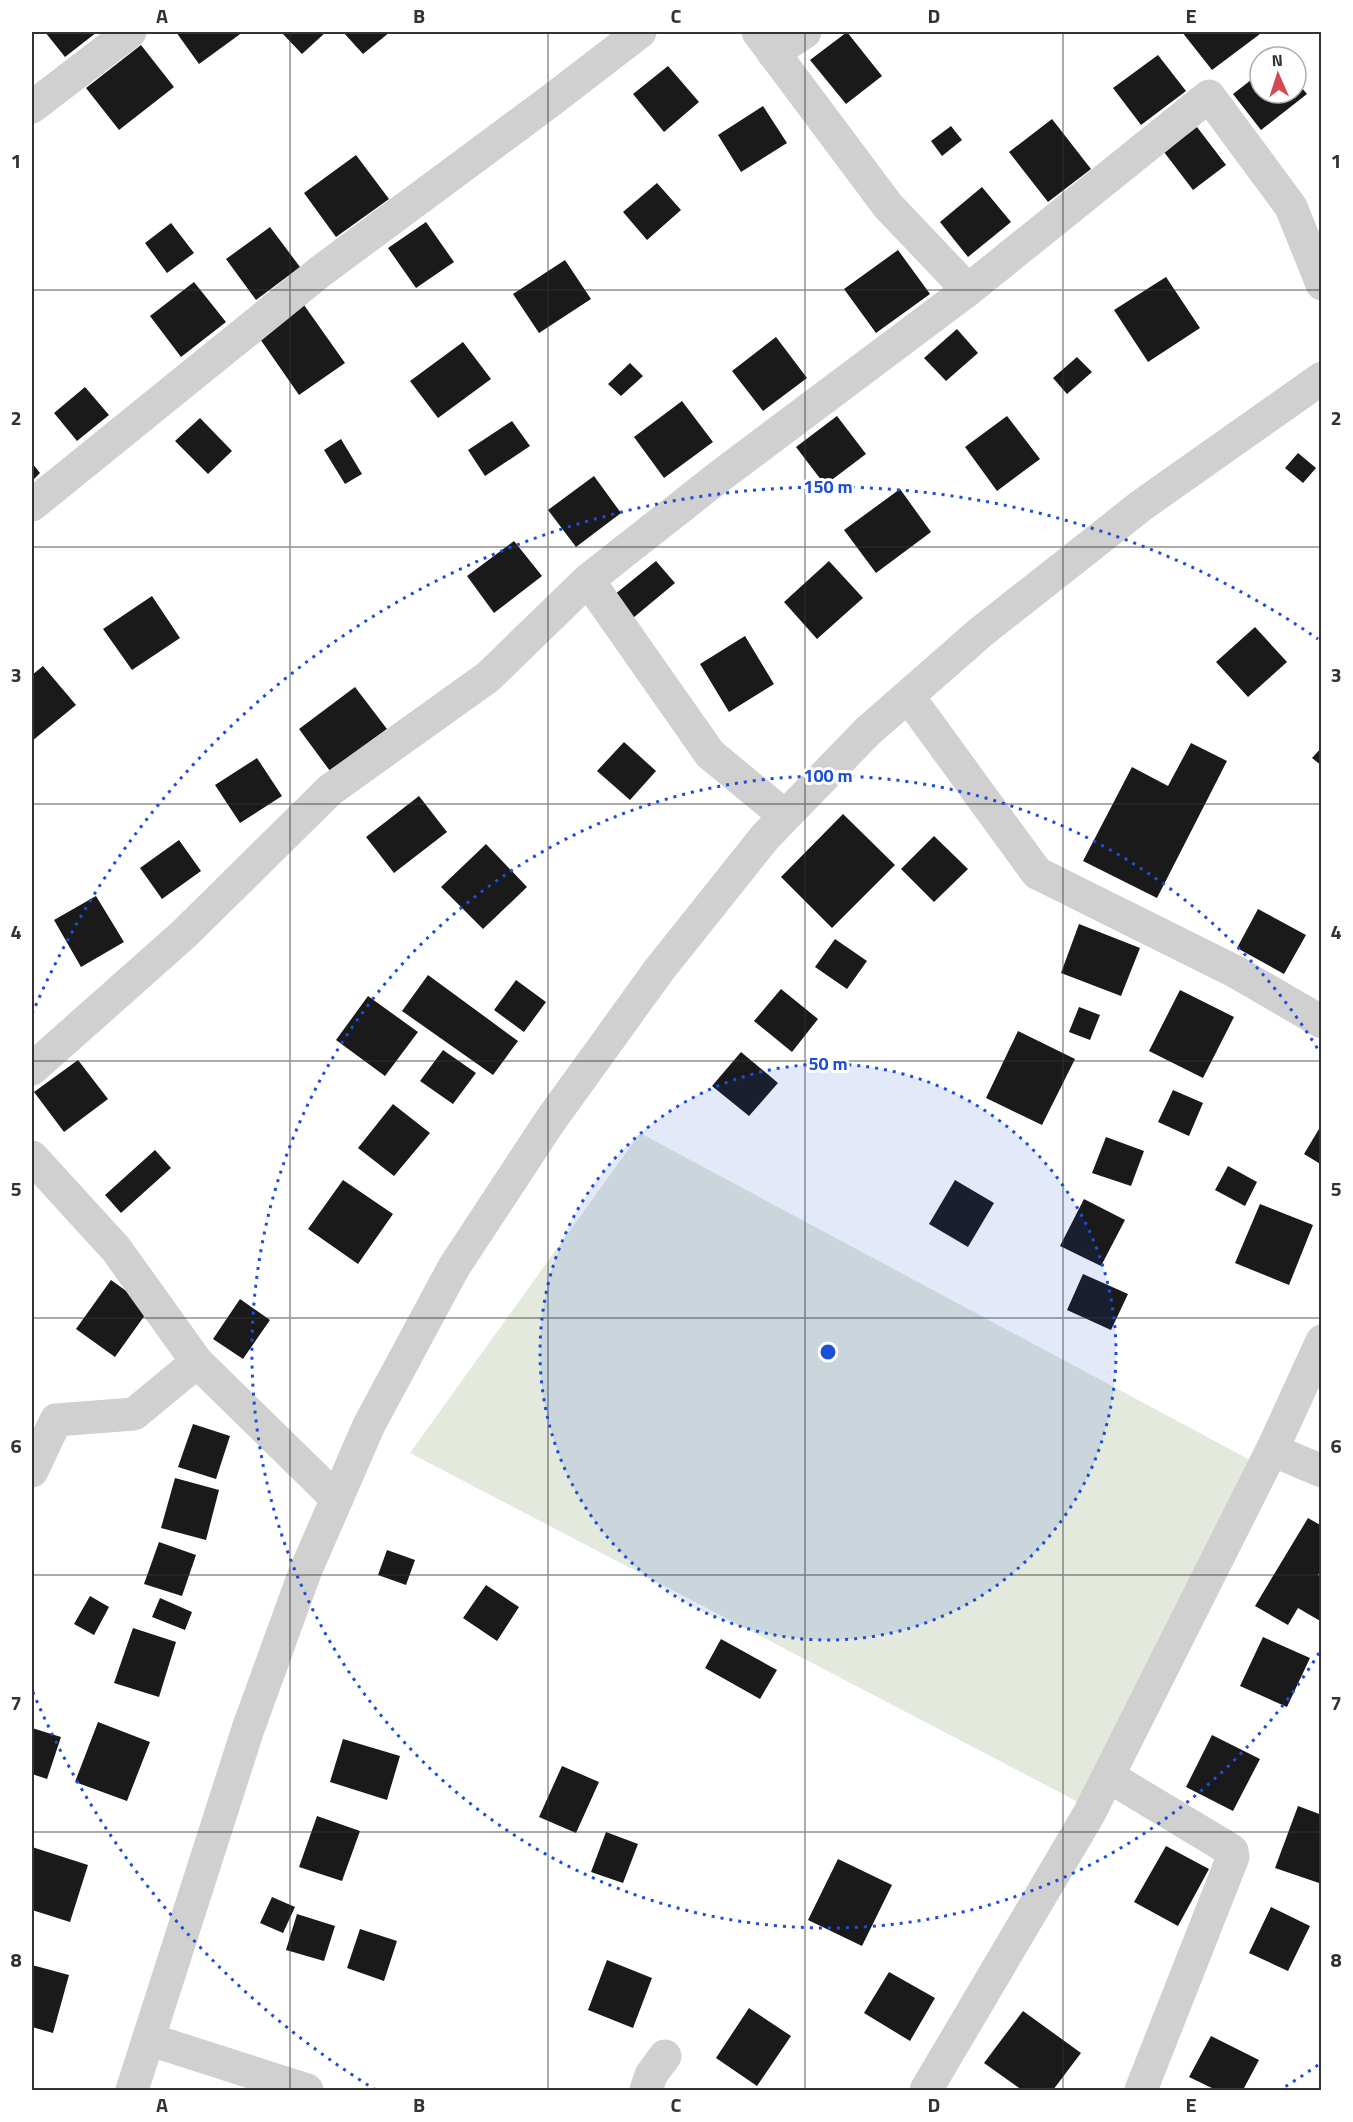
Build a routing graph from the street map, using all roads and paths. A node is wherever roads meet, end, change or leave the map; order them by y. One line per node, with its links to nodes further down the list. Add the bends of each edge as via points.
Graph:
1 (130, 32): 5 (street)
2 (640, 32): 9 (street, via 321,271)
3 (805, 32): 4 (street)
4 (765, 42): 7 (street, via 888,206)
5 (32, 107)
6 (1322, 284): 7 (street, via 1290,207 1209,96)
7 (968, 290): 10 (street)
8 (1322, 378): 11 (street, via 1142,505 981,632)
9 (32, 505)
10 (588, 579): 12 (street, via 710,754); 14 (street, via 488,677 330,790 184,934)
11 (908, 696): 12 (street); 13 (street, via 1036,873 1234,971)
12 (785, 816): 21 (street, via 659,970 550,1121 460,1257 369,1425)
13 (1322, 1022)
14 (32, 1069)
15 (32, 1157): 17 (street, via 116,1249)
16 (1322, 1341): 18 (street)
17 (198, 1362): 19 (street, via 134,1414 56,1420); 21 (street)
18 (1272, 1450): 20 (street); 22 (street)
19 (32, 1471)
20 (1322, 1471)
21 (337, 1499): 23 (street, via 305,1572 248,1729)
22 (1108, 1776): 28 (street); 29 (street, via 1226,1847 1233,1857)
23 (148, 2039): 25 (street); 26 (street)
24 (665, 2056): 27 (street, via 651,2075)
25 (132, 2091)
26 (307, 2091)
27 (646, 2091)
28 (927, 2091)
29 (1142, 2091)

